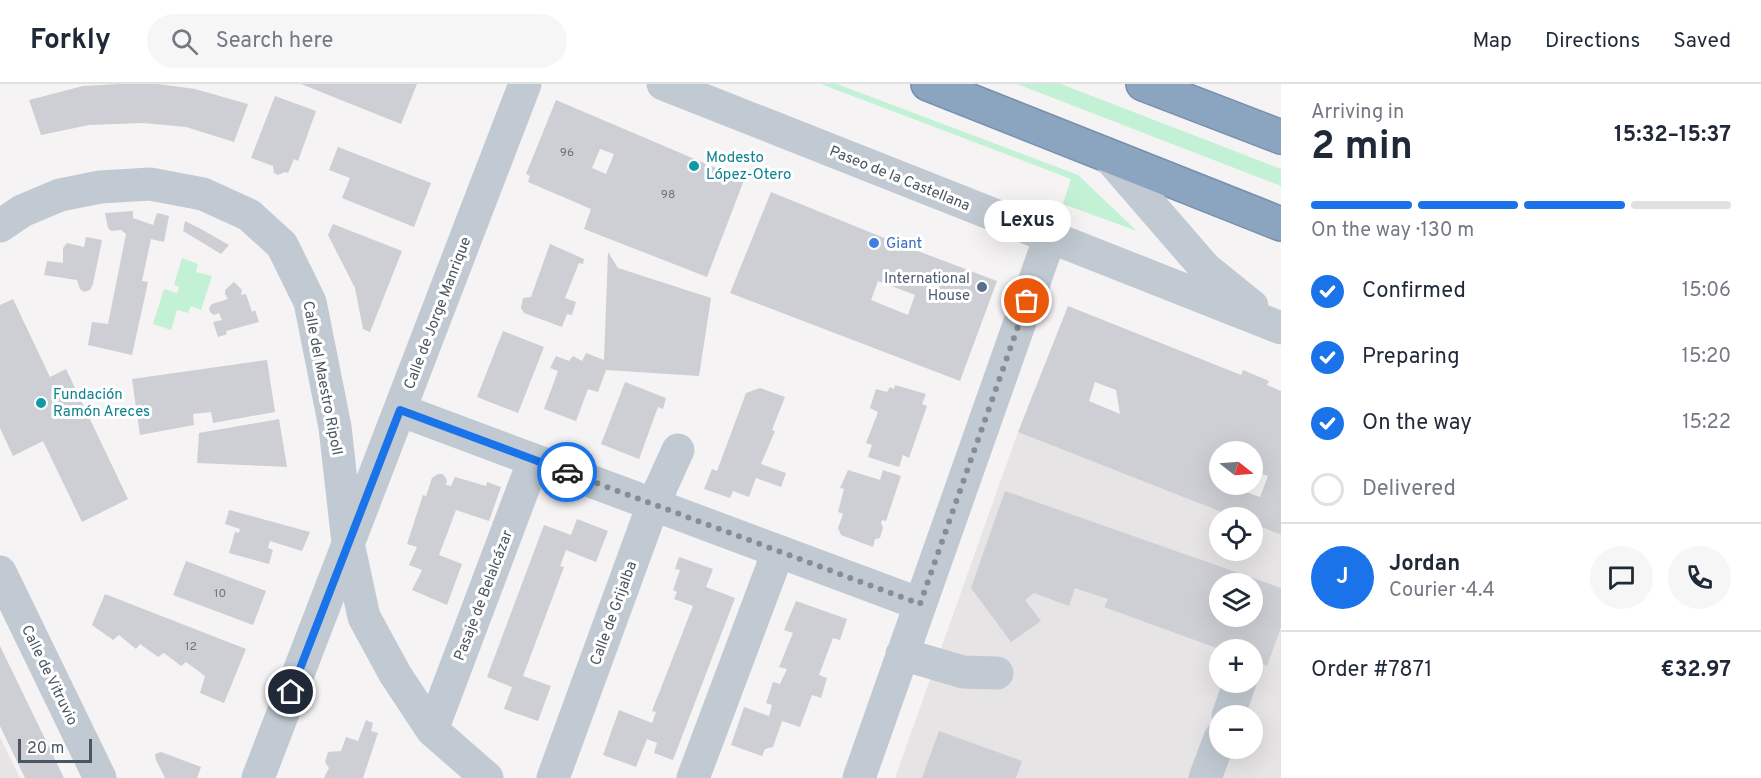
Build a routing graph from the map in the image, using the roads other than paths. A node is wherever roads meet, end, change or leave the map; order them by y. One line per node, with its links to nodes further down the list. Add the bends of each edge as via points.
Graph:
1 (525, 84): 13 (street, Calle de Jorge Manrique)
2 (663, 84): 6 (street, Paseo de la Castellana)
3 (728, 84): 6 (street)
4 (928, 84): 8 (highway, Paseo de la Castellana)
5 (1155, 85): 7 (highway)
6 (755, 120): 11 (street, Paseo de la Castellana)
7 (1281, 137)
8 (1108, 156): 9 (highway, Paseo de la Castellana); 12 (street, Paseo de la Castellana, via 1205,268)
9 (1281, 224)
10 (0, 226): 17 (street, Calle del Maestro Ripoll, via 22,211 60,195 100,187 150,184 203,194 249,215 274,237 282,245 310,302 335,427)
11 (1050, 237): 12 (street, Paseo de la Castellana); 20 (street)
12 (1281, 328)
13 (400, 410): 15 (street); 17 (street, Calle de Jorge Manrique)
14 (678, 450): 16 (street, Calle de Grijalba)
15 (534, 460): 16 (street); 23 (street, Pasaje de Belalcázar)
16 (653, 505): 18 (street); 28 (street, Calle de Grijalba)
17 (348, 543): 23 (street, Calle del Maestro Ripoll, via 364,616 395,674); 26 (street, Calle de Jorge Manrique)
18 (778, 552): 20 (street); 29 (street)
19 (0, 572): 25 (street, Calle de Vitruvio)
20 (920, 604): 21 (street)
21 (903, 654): 22 (street, via 963,672); 30 (street)
22 (997, 673)
23 (432, 730): 27 (street, Calle del Maestro Ripoll)
24 (1212, 759): 31 (street)
25 (100, 778)
26 (258, 778)
27 (487, 778)
28 (553, 778)
29 (693, 778)
30 (859, 778)
31 (1205, 778)

